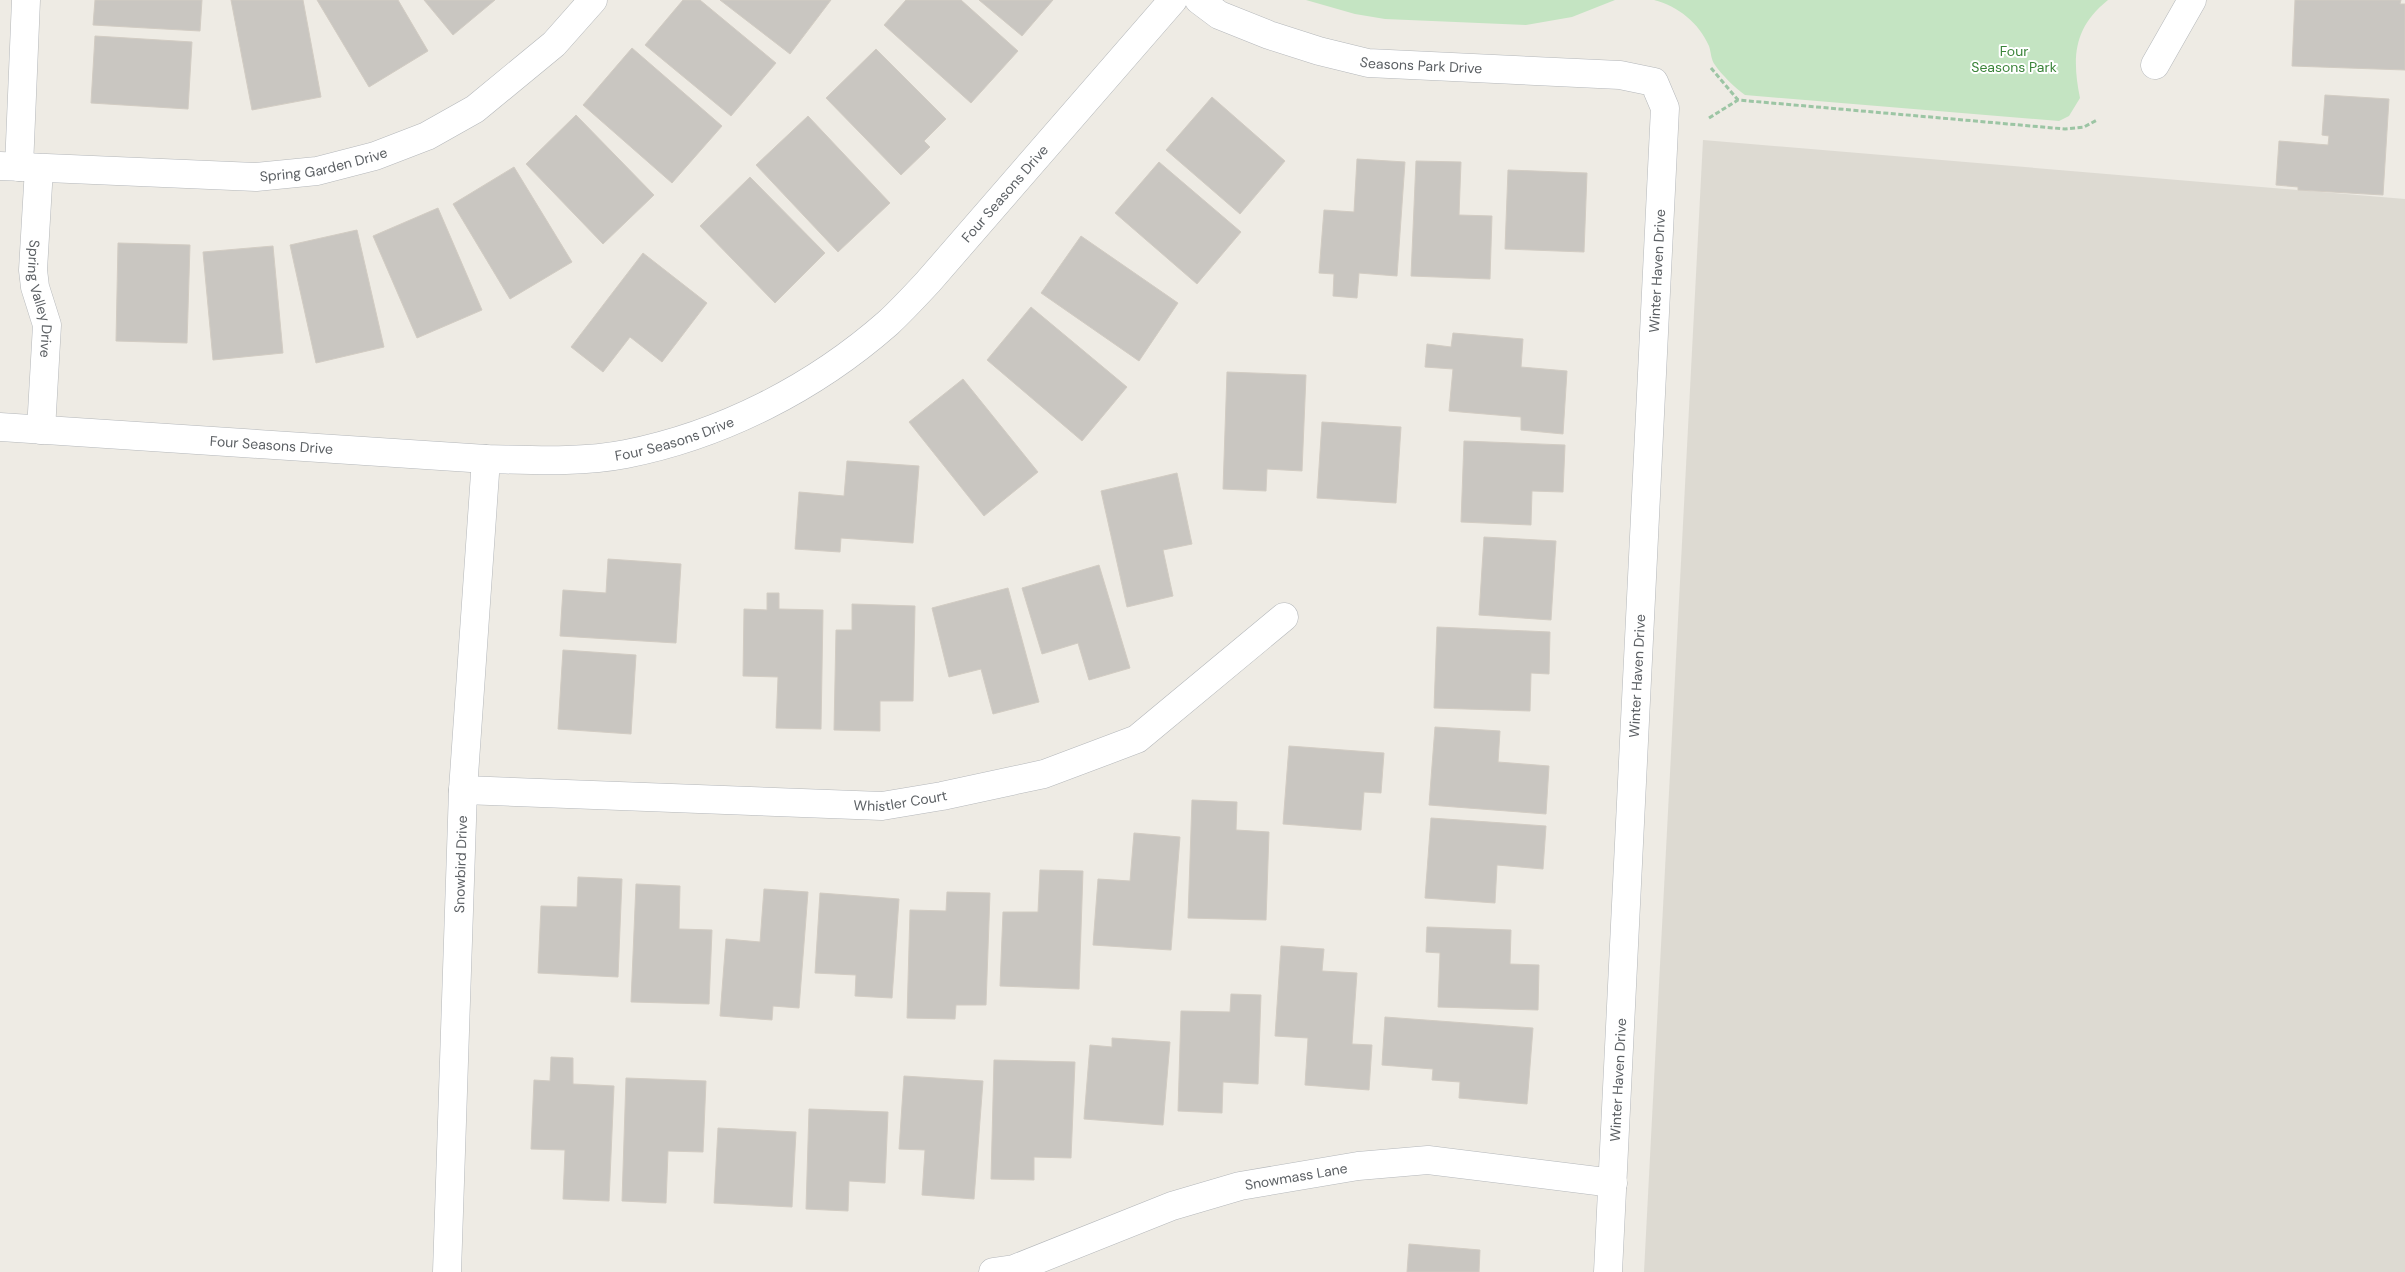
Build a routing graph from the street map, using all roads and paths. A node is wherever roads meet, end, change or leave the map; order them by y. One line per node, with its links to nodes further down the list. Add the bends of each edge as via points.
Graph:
1 (26, 0): 12 (street, Spring Valley Drive)
2 (593, 0): 12 (street, Spring Garden Drive, via 554,44 475,109 427,136 375,156 317,171 256,177)
3 (1173, 0): 15 (street, Four Seasons Drive, via 928,282 888,323 829,368 767,406 697,436 625,454 560,460)
4 (1199, 0): 8 (street, Seasons Park Drive, via 1219,15 1269,35 1368,63 1620,75)
5 (2192, 0): 6 (street)
6 (2155, 65)
7 (1711, 68): 9 (path)
8 (1654, 82): 18 (street, Winter Haven Drive, via 1665,108)
9 (1738, 100): 10 (path); 11 (path, via 2066,129 2084,127)
10 (1709, 118)
11 (2098, 120)
12 (19, 167): 14 (street, Spring Valley Drive, via 35,288 47,326)
13 (0, 428): 14 (street, Four Seasons Drive)
14 (41, 430): 15 (street, Four Seasons Drive)
15 (486, 459): 17 (street, Snowbird Drive)
16 (1284, 617): 17 (street, Whistler Court, via 1137,739 1044,774 942,796 882,806)
17 (463, 790): 20 (street, Snowbird Drive)
18 (1613, 1183): 19 (street, Snowmass Lane, via 1428,1160 1358,1166 1240,1186 1172,1206); 21 (street, Winter Haven Drive)
19 (1007, 1271)
20 (448, 1272)
21 (1608, 1272)

